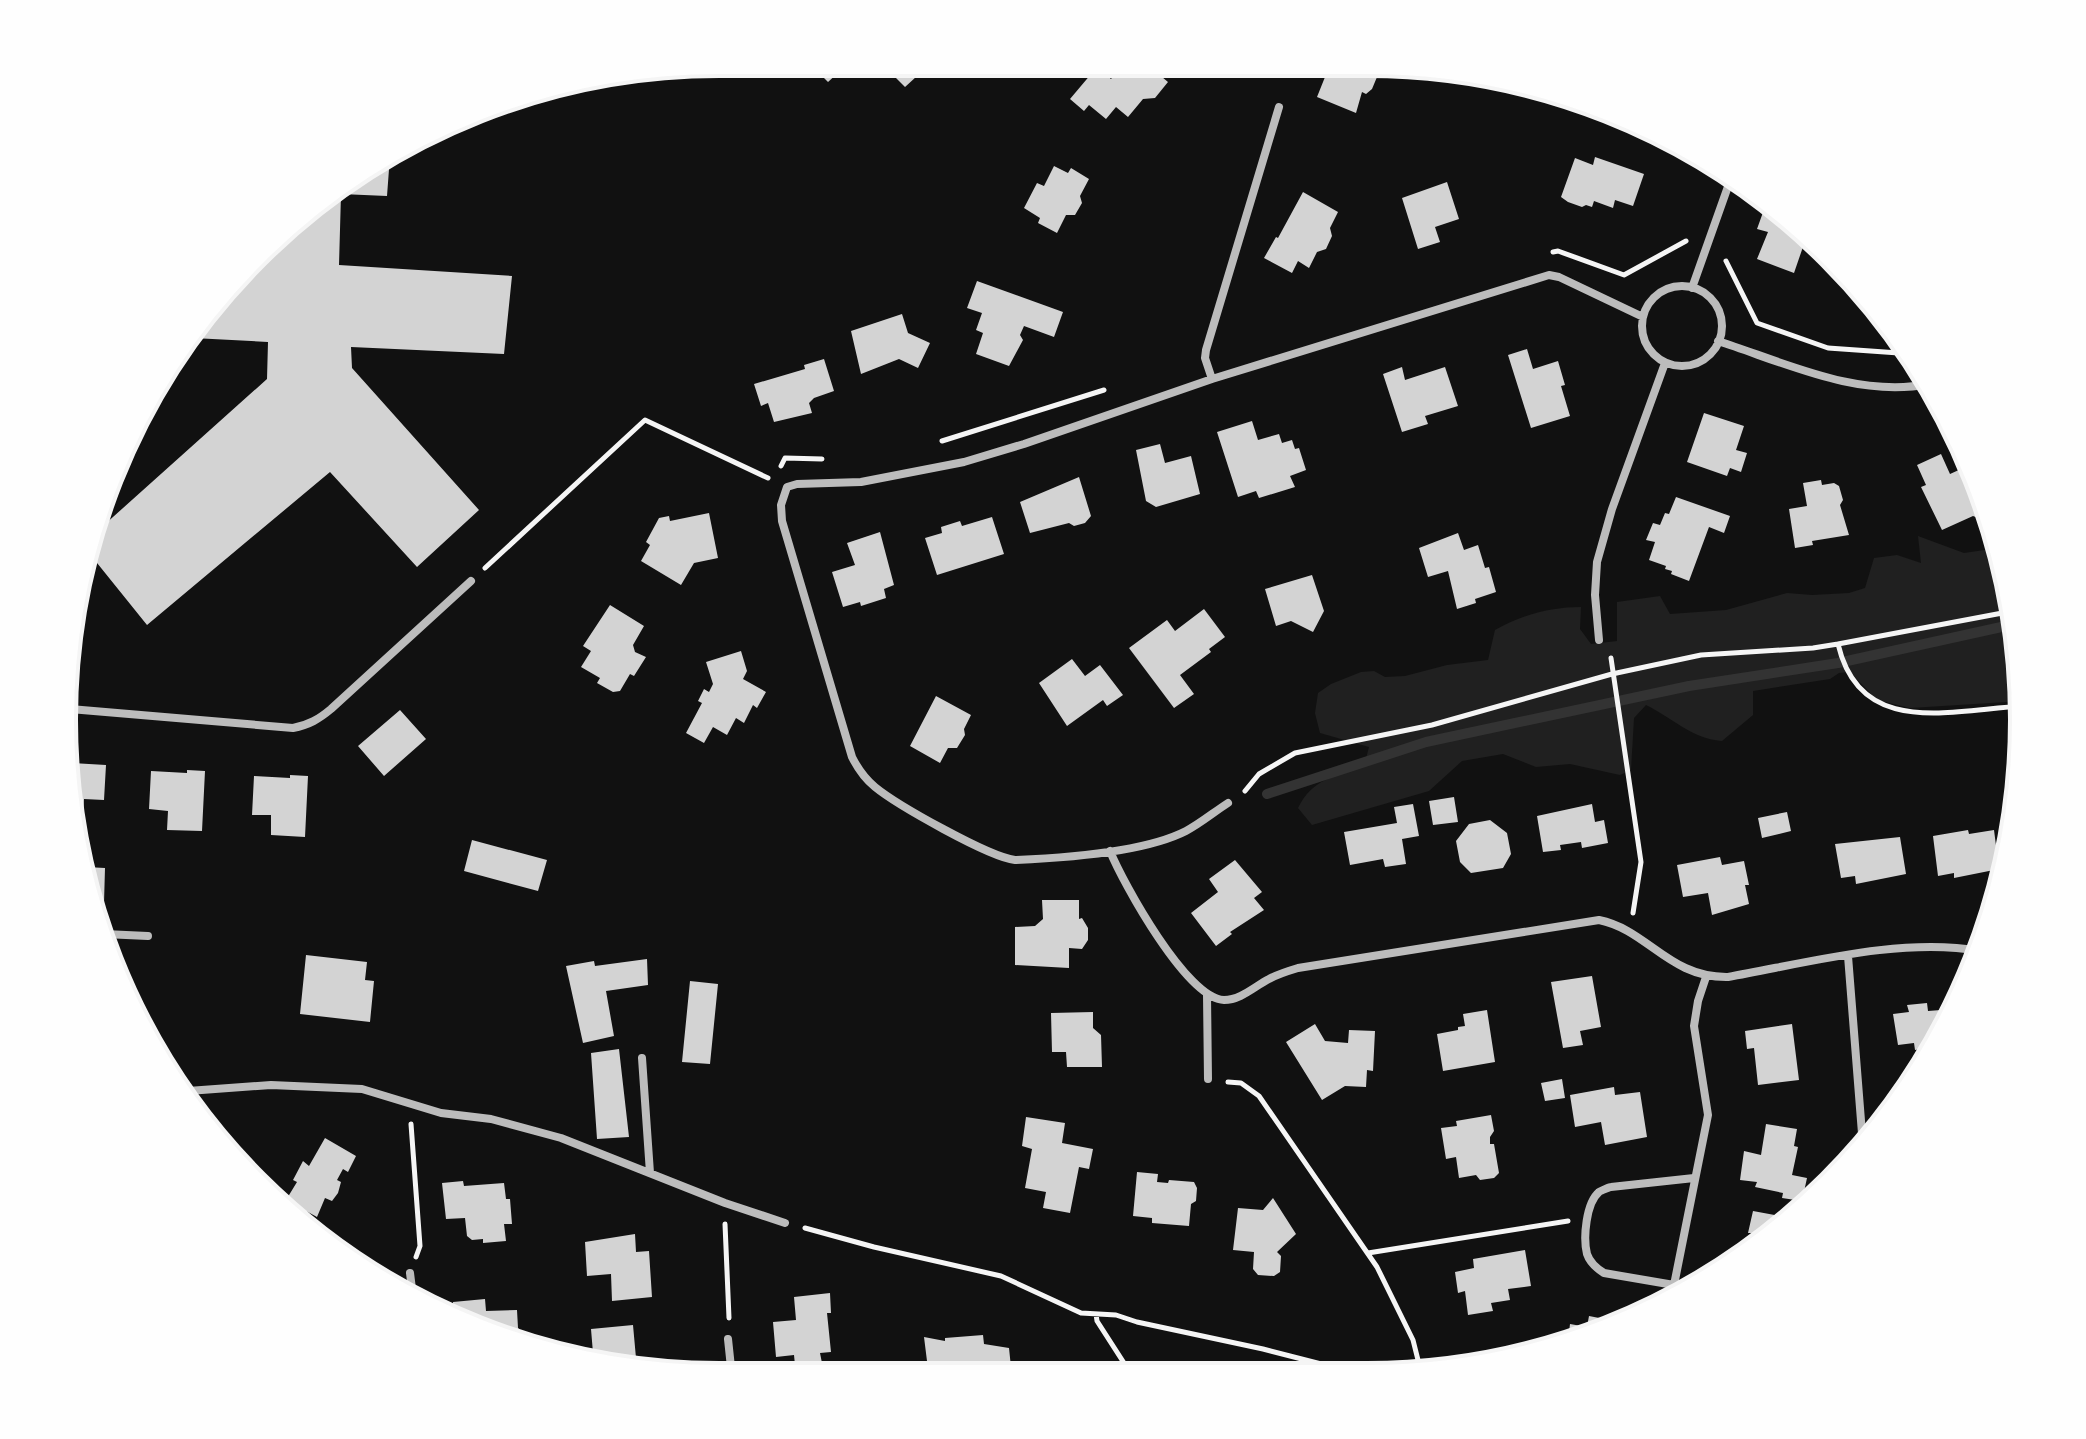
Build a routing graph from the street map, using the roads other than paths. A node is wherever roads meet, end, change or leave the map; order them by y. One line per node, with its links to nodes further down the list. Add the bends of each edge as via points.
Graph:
1 (1279, 107): 7 (street, via 1206,350)
2 (1728, 187): 3 (street)
3 (1692, 288): 4 (street, via 1679,286 1656,295); 5 (street, via 1718,309)
4 (1643, 317): 6 (street, via 1644,340); 7 (street, via 1549,275)
5 (1718, 341): 6 (street, via 1696,363); 8 (street, via 1869,388)
6 (1665, 363): 10 (street, via 1597,562)
7 (1212, 379): 13 (street, via 942,467 861,482 797,484 787,487 781,505 788,547 852,757 866,779 1006,859)
8 (1917, 386)
9 (471, 581): 11 (street, via 331,709 304,726)
10 (1599, 640)
11 (76, 710)
12 (1228, 803): 13 (street, via 1186,831)
13 (1110, 851): 19 (street, via 1133,899)
14 (113, 934): 15 (street)
15 (148, 936)
16 (1967, 950): 17 (street, via 1922,947)
17 (1848, 956): 18 (street); 23 (street)
18 (1706, 977): 19 (street, via 1673,963 1609,922 1583,921 1306,966 1235,997); 25 (street, via 1694,1026 1708,1115)
19 (1207, 995): 21 (street)
20 (642, 1058): 24 (street)
21 (1208, 1079)
22 (194, 1090): 24 (street, via 319,1085 362,1089 441,1113 528,1128)
23 (1862, 1130)
24 (650, 1173): 26 (street)
25 (1694, 1178): 29 (street, via 1611,1187 1591,1203 1586,1237 1595,1267); 30 (street)
26 (785, 1223)
27 (410, 1273): 28 (street)
28 (411, 1284)
29 (1673, 1285)
30 (1674, 1285)
31 (728, 1339): 32 (street)
32 (731, 1363)

